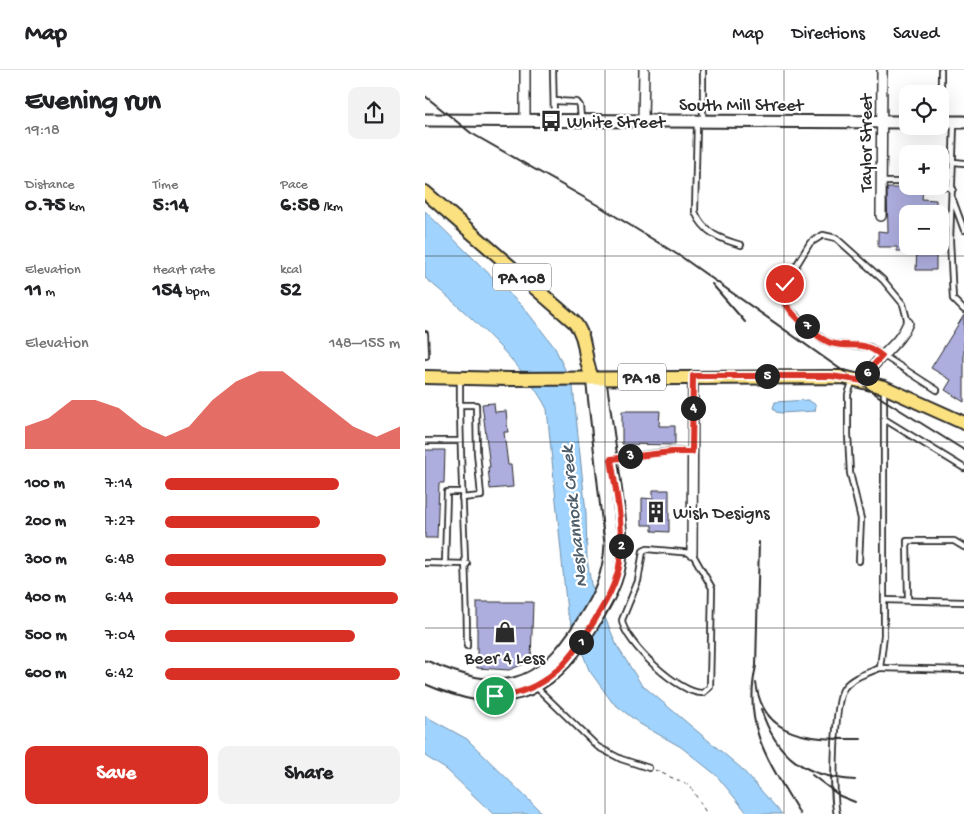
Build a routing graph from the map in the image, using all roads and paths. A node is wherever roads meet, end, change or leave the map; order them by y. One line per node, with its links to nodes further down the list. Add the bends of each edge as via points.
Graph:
1 (525, 70): 10 (street)
2 (553, 70): 8 (lane)
3 (643, 70): 13 (street)
4 (703, 70): 14 (lane)
5 (882, 70): 15 (street, Taylor Street)
6 (941, 70): 7 (lane)
7 (941, 85)
8 (554, 100): 11 (lane); 12 (lane, via 577,102)
9 (425, 120): 10 (main road, South Mill Street)
10 (525, 120): 11 (main road, South Mill Street)
11 (554, 121): 12 (main road, South Mill Street)
12 (581, 121): 13 (main road, South Mill Street)
13 (643, 121): 14 (main road, South Mill Street)
14 (700, 122): 15 (main road, South Mill Street); 28 (lane, via 695,212 701,225 720,239)
15 (882, 122): 16 (main road, South Mill Street); 20 (street, Taylor Street)
16 (899, 122)
17 (959, 122): 18 (lane)
18 (954, 162): 19 (lane); 23 (lane)
19 (964, 163)
20 (881, 182): 21 (lane); 26 (street, Taylor Street)
21 (899, 182)
22 (949, 188): 23 (lane)
23 (953, 189): 25 (lane)
24 (425, 192): 36 (main road, PA 108, via 574,322 583,336 587,367)
25 (952, 198): 27 (lane); 29 (lane, via 953,299)
26 (881, 216)
27 (964, 230)
28 (741, 245)
29 (964, 310)
30 (908, 323): 33 (street); 33 (lane, via 903,304 883,280 836,238 823,235 811,243 785,284 783,298 789,309 824,340 870,347)
31 (425, 334): 32 (lane)
32 (425, 356)
33 (882, 356): 38 (street); 40 (lane)
34 (693, 376): 36 (main road, PA 18); 38 (main road, PA 18, via 831,376); 46 (street)
35 (425, 377): 37 (main road, PA 18)
36 (592, 377): 37 (main road, PA 18); 47 (main road, via 601,388)
37 (460, 378): 41 (lane)
38 (859, 380): 39 (main road, PA 18); 53 (lane, via 848,394 848,434 850,473 861,519)
39 (884, 387): 42 (lane); 43 (main road, PA 18)
40 (937, 390)
41 (459, 405): 45 (lane); 50 (lane, via 476,405 481,496)
42 (884, 420): 48 (lane); 57 (lane)
43 (964, 423)
44 (425, 441): 45 (lane)
45 (459, 441): 49 (lane)
46 (692, 452): 47 (lane); 52 (street)
47 (606, 460): 61 (main road, via 609,570 597,599 551,665 537,675 495,687 469,684); 65 (main road, via 620,523 621,554 615,582 578,648 557,672)
48 (964, 468)
49 (462, 492): 50 (lane); 55 (lane, via 447,492)
50 (462, 498): 56 (lane)
51 (964, 548): 58 (lane, via 954,541 907,542)
52 (692, 553): 52 (lane, via 643,551 638,581 622,620 626,634 642,653 696,694 710,687 713,588)
53 (859, 561)
54 (425, 564): 55 (lane)
55 (445, 564): 56 (lane)
56 (467, 564): 60 (lane)
57 (884, 600): 58 (lane); 62 (lane)
58 (908, 600): 59 (lane)
59 (964, 602)
60 (467, 646)
61 (425, 667)
62 (880, 668): 63 (lane); 68 (lane, via 853,680 843,689 839,702 835,737)
63 (964, 670)
64 (425, 677): 65 (main road, via 457,690 486,696 513,694)
65 (535, 686): 66 (lane, via 598,747)
66 (649, 768): 67 (path, via 676,777 690,786)
67 (707, 814)
68 (837, 814)

